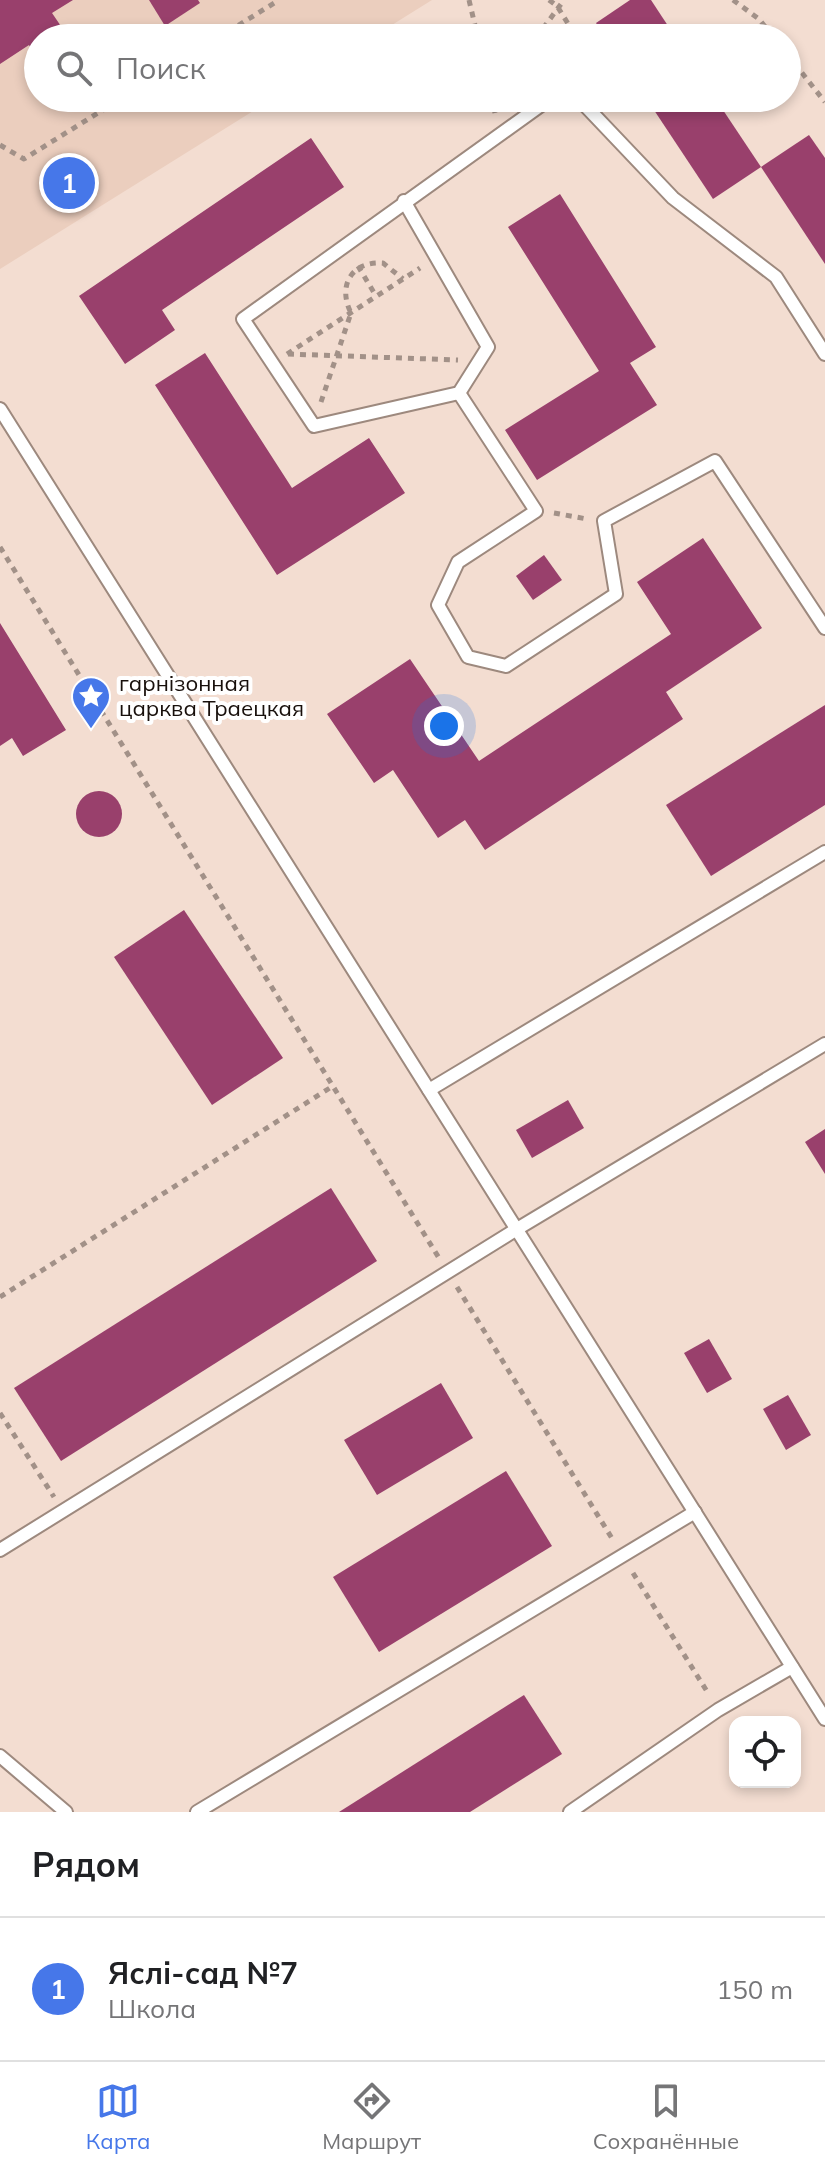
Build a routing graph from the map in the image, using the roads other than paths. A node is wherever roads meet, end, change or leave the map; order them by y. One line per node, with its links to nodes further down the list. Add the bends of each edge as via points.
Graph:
1 (531, 112): 3 (lane)
2 (591, 112): 4 (lane, via 673,198 776,277)
3 (404, 201): 5 (lane, via 488,347); 5 (lane, via 243,319 314,426)
4 (825, 354)
5 (459, 393): 7 (lane, via 536,511 458,562 438,605 468,657 506,666 616,594 604,521 715,461)
6 (0, 409): 10 (lane)
7 (825, 628)
8 (825, 852): 10 (lane)
9 (825, 1044): 11 (lane)
10 (429, 1090): 11 (lane)
11 (517, 1229): 12 (lane); 13 (lane)
12 (695, 1512): 14 (lane); 18 (lane)
13 (0, 1550)
14 (792, 1667): 15 (lane); 19 (lane, via 718,1710)
15 (825, 1719)
16 (0, 1756): 17 (lane)
17 (66, 1812)
18 (197, 1812)
19 (570, 1812)

